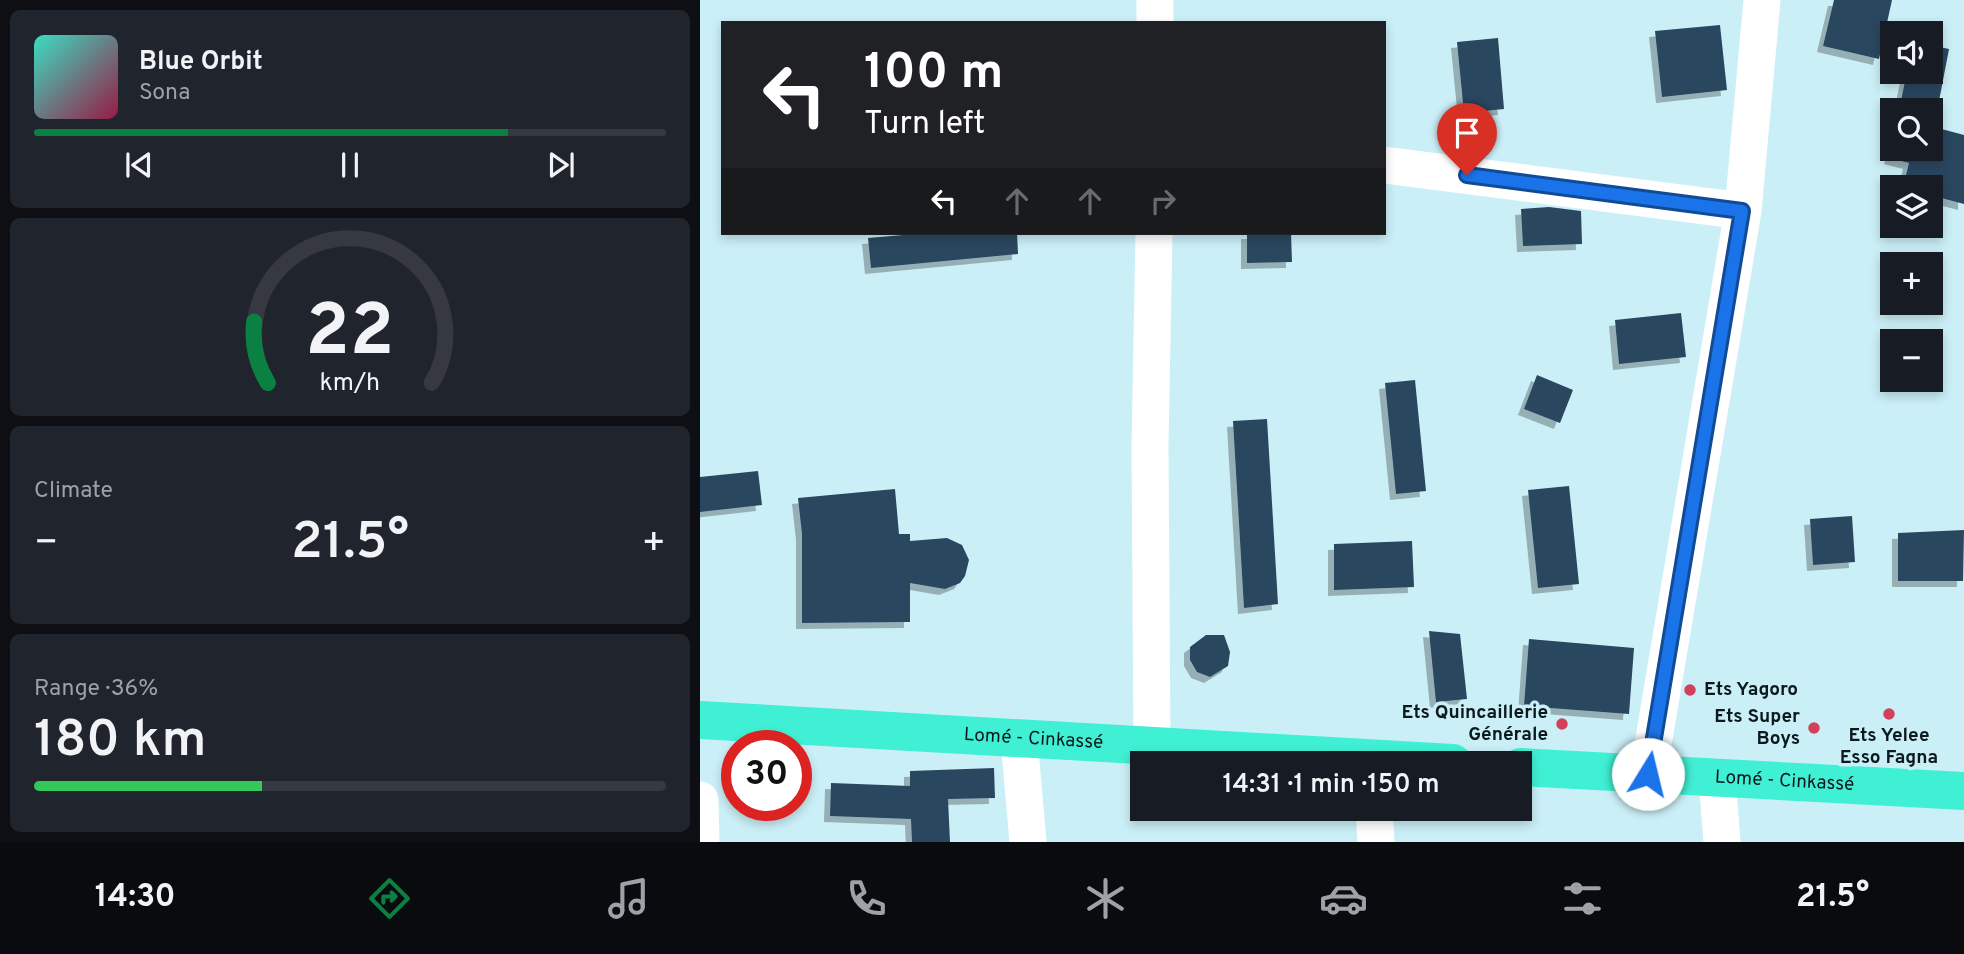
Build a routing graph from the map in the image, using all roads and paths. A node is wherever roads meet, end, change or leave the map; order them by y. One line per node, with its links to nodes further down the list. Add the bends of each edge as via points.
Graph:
1 (1155, 0): 3 (street)
2 (1762, 0): 5 (street)
3 (1155, 21)
4 (1386, 164): 5 (street)
5 (1742, 211): 12 (street)
6 (1154, 235): 9 (street, via 1150,447)
7 (700, 720): 8 (highway, Lomé - Cinkassé)
8 (1019, 739): 9 (highway, Lomé - Cinkassé); 18 (street)
9 (1153, 747): 10 (highway, Lomé - Cinkassé)
10 (1216, 751)
11 (1532, 768): 12 (highway, Lomé - Cinkassé)
12 (1648, 774): 13 (highway, Lomé - Cinkassé)
13 (1717, 776): 14 (highway, Lomé - Cinkassé); 20 (street)
14 (1964, 791)
15 (700, 800): 17 (street)
16 (1375, 821): 19 (street)
17 (701, 842)
18 (1028, 842)
19 (1376, 842)
20 (1722, 842)

